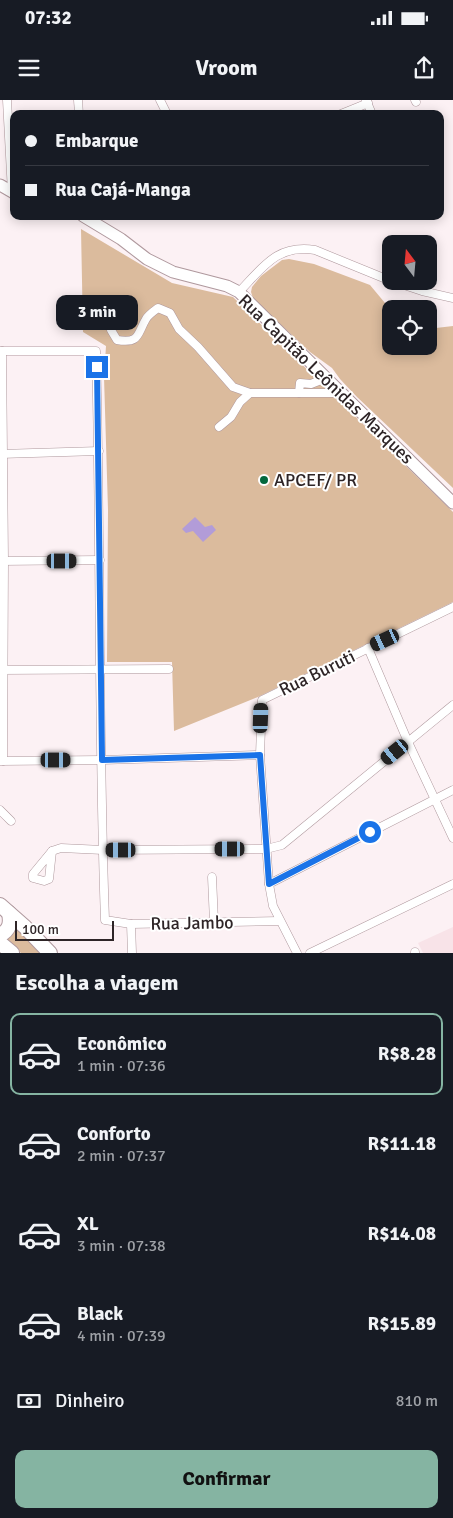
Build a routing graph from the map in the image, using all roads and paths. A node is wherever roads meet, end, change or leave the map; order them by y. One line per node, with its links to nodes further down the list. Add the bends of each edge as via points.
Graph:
1 (7, 100): 4 (street)
2 (367, 102): 3 (street)
3 (350, 110)
4 (10, 146)
5 (91, 220): 8 (street, Rua Capitão Leônidas Marques, via 147,259 174,272)
6 (382, 277): 8 (street, via 315,250 302,248 271,258)
7 (419, 290): 9 (street)
8 (239, 292): 12 (street, Rua Capitão Leônidas Marques)
9 (453, 298)
10 (123, 313): 14 (street, via 113,320 111,330 117,340 127,341 139,335 146,317 158,308 170,313 178,329 233,387)
11 (1, 351): 19 (street, via 96,350); 20 (street)
12 (326, 378): 13 (street); 16 (street, Rua Capitão Leônidas Marques)
13 (311, 384): 15 (street, via 300,383); 17 (street)
14 (250, 393): 15 (street); 18 (street)
15 (299, 393): 17 (street)
16 (342, 393): 17 (street); 21 (street, Rua Capitão Leônidas Marques)
17 (311, 394)
18 (219, 428)
19 (99, 451): 20 (street); 22 (street)
20 (1, 454): 23 (street)
21 (453, 503)
22 (100, 560): 23 (street); 28 (street)
23 (2, 561): 27 (street)
24 (453, 607): 25 (street, Rua Buruti)
25 (368, 648): 30 (street); 31 (street, Rua Buruti, via 262,700)
26 (169, 669): 28 (street)
27 (1, 670): 28 (street); 33 (street)
28 (100, 670): 32 (street)
29 (453, 706): 30 (street)
30 (408, 742): 35 (street); 39 (street, via 282,845)
31 (260, 755): 32 (street); 39 (street)
32 (102, 760): 33 (street); 41 (street)
33 (1, 761)
34 (453, 790): 35 (street)
35 (434, 799): 38 (street); 43 (street)
36 (0, 810): 37 (street)
37 (11, 821)
38 (453, 838)
39 (266, 849): 41 (street); 43 (street)
40 (52, 850): 41 (street)
41 (103, 850): 48 (street, Rua Jambo, via 105,920)
42 (212, 876): 47 (street)
43 (269, 884): 46 (street)
44 (453, 884): 55 (street)
45 (4, 909): 49 (highway, via 11,921 7,931); 52 (highway)
46 (279, 920): 47 (street, Rua Jambo); 54 (street)
47 (214, 922): 48 (street, Rua Jambo)
48 (131, 924): 53 (street)
49 (0, 935)
50 (0, 943): 51 (highway)
51 (12, 953)
52 (50, 953)
53 (132, 953)
54 (297, 953)
55 (310, 953)

